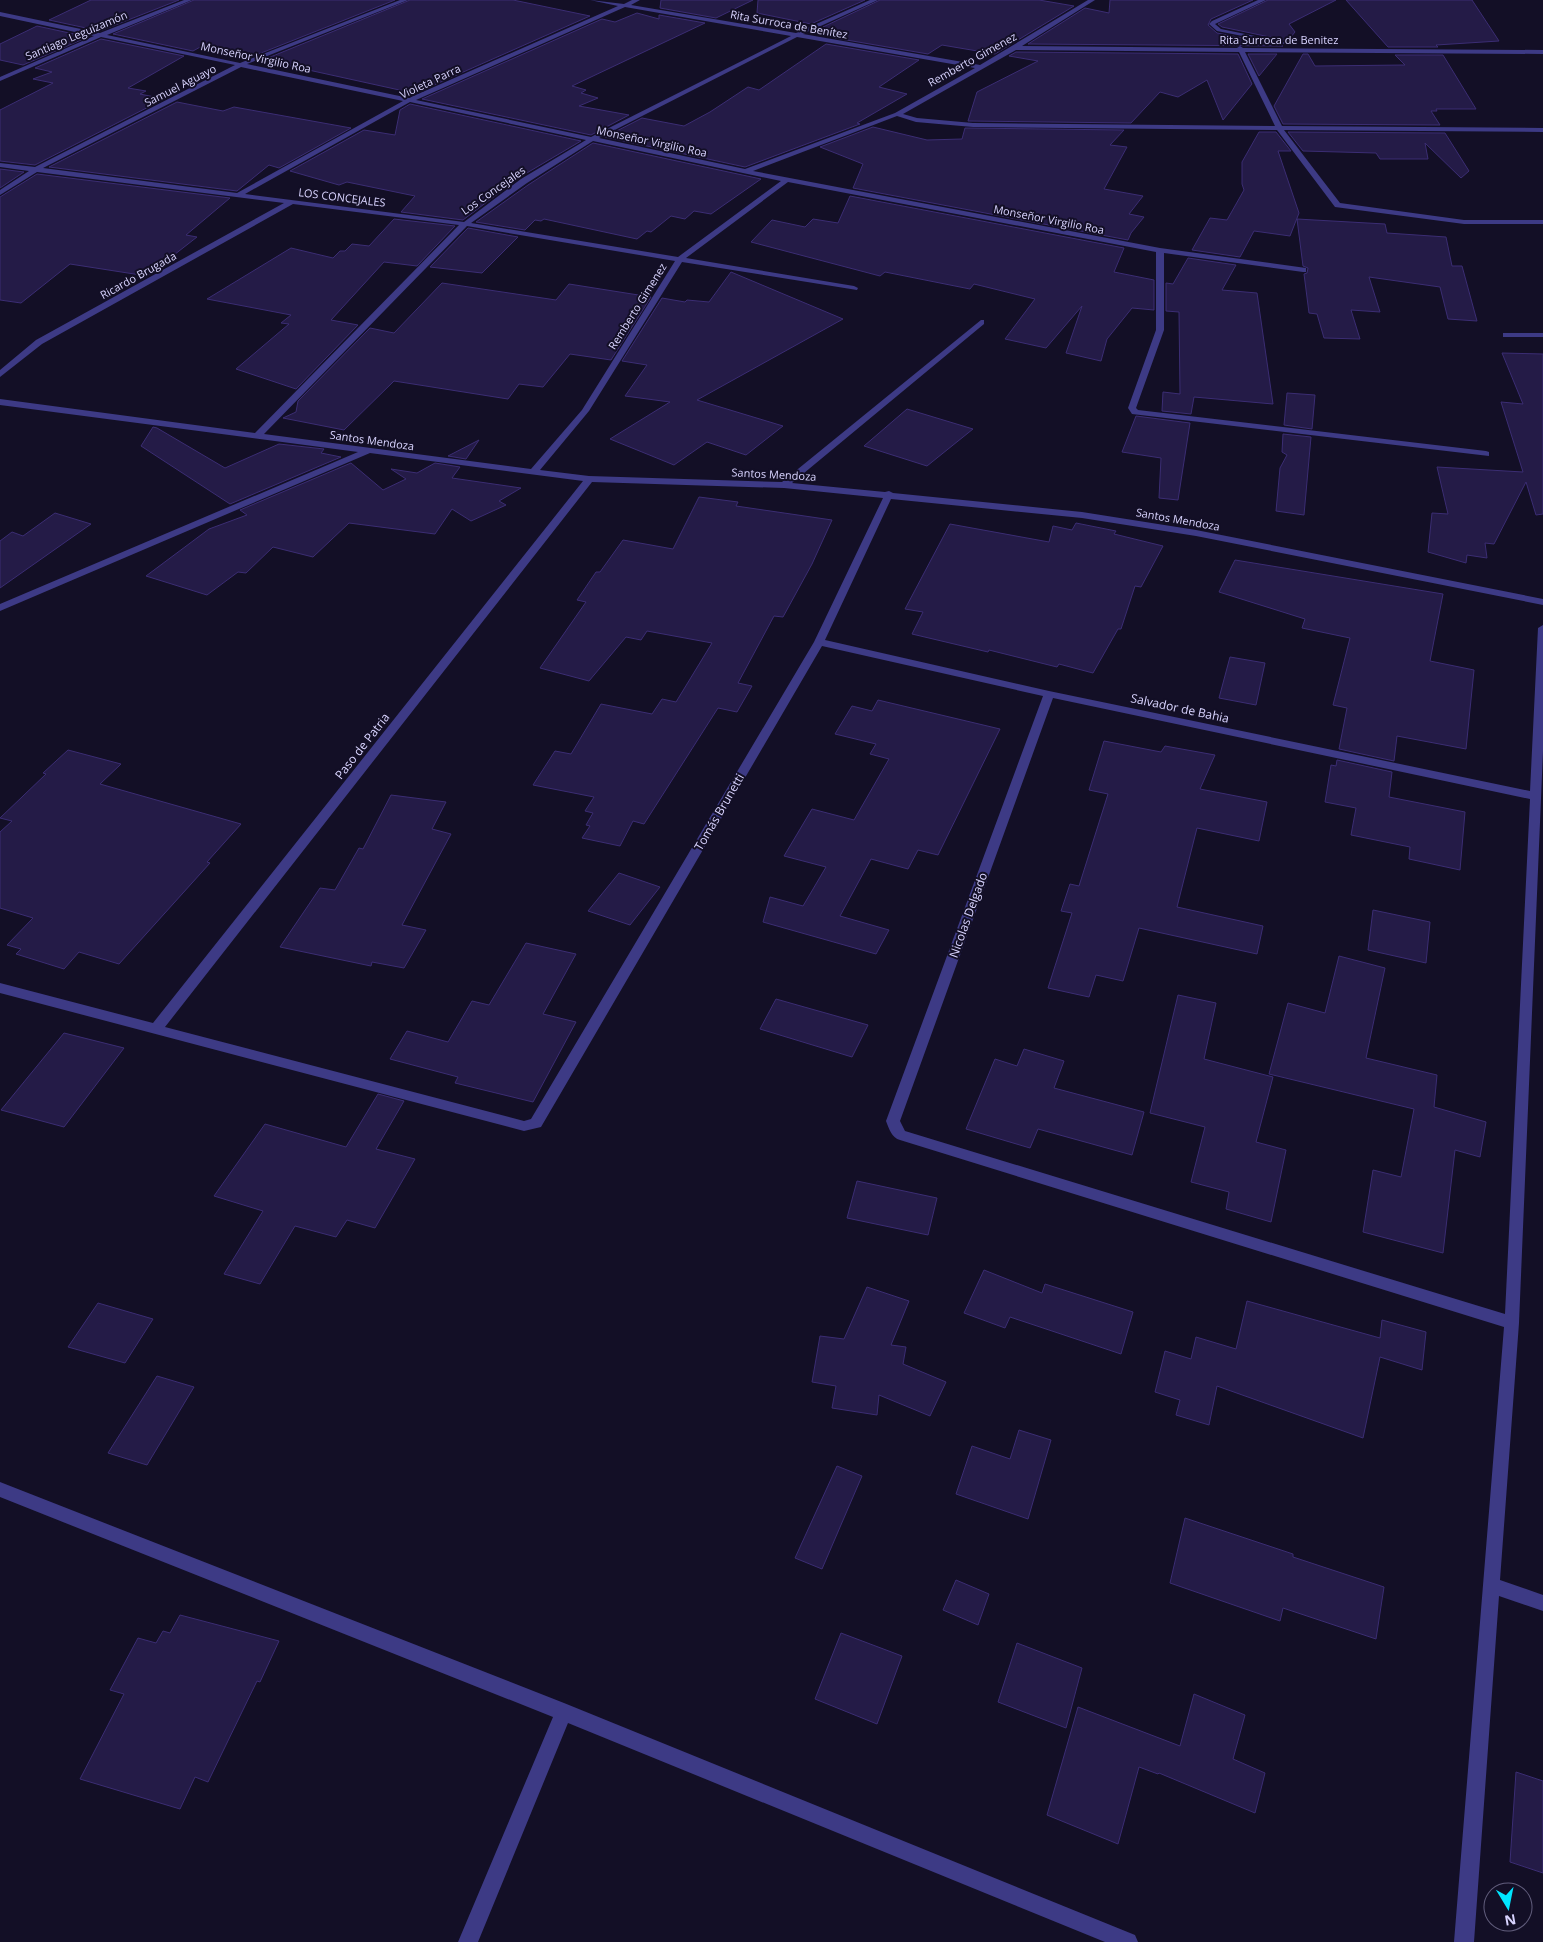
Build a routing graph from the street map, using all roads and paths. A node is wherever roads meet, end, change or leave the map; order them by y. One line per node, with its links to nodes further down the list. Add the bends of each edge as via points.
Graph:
1 (189, 0): 10 (street, Santiago Leguizamón)
2 (405, 0): 16 (street, Samuel Aguayo)
3 (593, 0): 8 (street, Rita Surroca de Benítez)
4 (637, 0): 8 (street, Violeta Parra)
5 (875, 0): 11 (street, Los Concejales)
6 (1092, 0): 12 (street, Remberto Gimenez)
7 (1263, 0): 14 (street, via 1212,24 1219,30)
8 (624, 6): 11 (street, Rita Surroca de Benítez); 19 (street, Violeta Parra)
9 (0, 14): 10 (street, Monseñor Virgilio Roa)
10 (99, 36): 16 (street, Monseñor Virgilio Roa); 18 (street, Santiago Leguizamón)
11 (795, 36): 17 (street, Rita Surroca de Benítez); 23 (street, Los Concejales)
12 (1015, 48): 13 (street, Rita Surroca de Benitez); 17 (street, Remberto Gimenez)
13 (1240, 48): 14 (street, Rita Surroca de Benitez); 21 (street)
14 (1308, 49): 15 (street, Rita Surroca de Benitez)
15 (1543, 52)
16 (242, 64): 19 (street, Monseñor Virgilio Roa); 25 (street, Samuel Aguayo)
17 (982, 67): 20 (street, Remberto Gimenez)
18 (0, 79)
19 (410, 100): 23 (street, Monseñor Virgilio Roa); 29 (street, Violeta Parra)
20 (897, 114): 21 (street, via 916,120 973,125); 26 (street, Remberto Gimenez)
21 (1280, 128): 22 (street); 31 (street, via 1338,205 1464,222)
22 (1543, 130)
23 (592, 138): 26 (street, Monseñor Virgilio Roa); 32 (street, Los Concejales, via 524,181)
24 (0, 165): 25 (street, LOS CONCEJALES)
25 (35, 170): 28 (street, Samuel Aguayo); 29 (street, LOS CONCEJALES)
26 (746, 171): 27 (street, Monseñor Virgilio Roa)
27 (787, 180): 33 (street, Monseñor Virgilio Roa); 34 (street, Remberto Gimenez)
28 (0, 193)
29 (238, 195): 30 (street, LOS CONCEJALES)
30 (292, 202): 32 (street, LOS CONCEJALES); 40 (street, Ricardo Brugada, via 39,342)
31 (1543, 222)
32 (465, 224): 34 (street, LOS CONCEJALES); 42 (street, Los Concejales)
33 (1160, 250): 35 (street, Monseñor Virgilio Roa); 44 (street, via 1160,330 1132,408 1135,412)
34 (680, 259): 36 (street, LOS CONCEJALES); 45 (street, Remberto Gimenez, via 585,411)
35 (1303, 270)
36 (854, 288)
37 (981, 322): 47 (street)
38 (1506, 335): 39 (street)
39 (1543, 335)
40 (0, 374)
41 (0, 402): 42 (street, Santos Mendoza)
42 (257, 436): 43 (street, Santos Mendoza)
43 (367, 451): 45 (street, Santos Mendoza); 50 (street)
44 (1486, 454)
45 (533, 472): 46 (street, Santos Mendoza)
46 (590, 479): 47 (street, Santos Mendoza); 56 (street, Paso de Patria)
47 (784, 485): 48 (street, Santos Mendoza)
48 (889, 494): 49 (street, Santos Mendoza, via 1082,515 1196,533); 52 (street, Tomás Brunetti)
49 (1543, 602)
50 (0, 608)
51 (1543, 628): 54 (street)
52 (820, 642): 53 (street, Salvador de Bahia); 56 (street, Tomás Brunetti, via 536,1123 524,1126)
53 (1049, 694): 54 (street, Salvador de Bahia); 57 (street, Nicolas Delgado, via 893,1122 900,1136)
54 (1535, 796): 57 (street)
55 (0, 988): 56 (street)
56 (155, 1030)
57 (1512, 1323): 59 (street)
58 (0, 1489): 61 (street)
59 (1492, 1585): 60 (street); 64 (street)
60 (1543, 1603)
61 (564, 1712): 62 (street); 63 (street)
62 (468, 1942)
63 (1128, 1942)
64 (1464, 1942)

